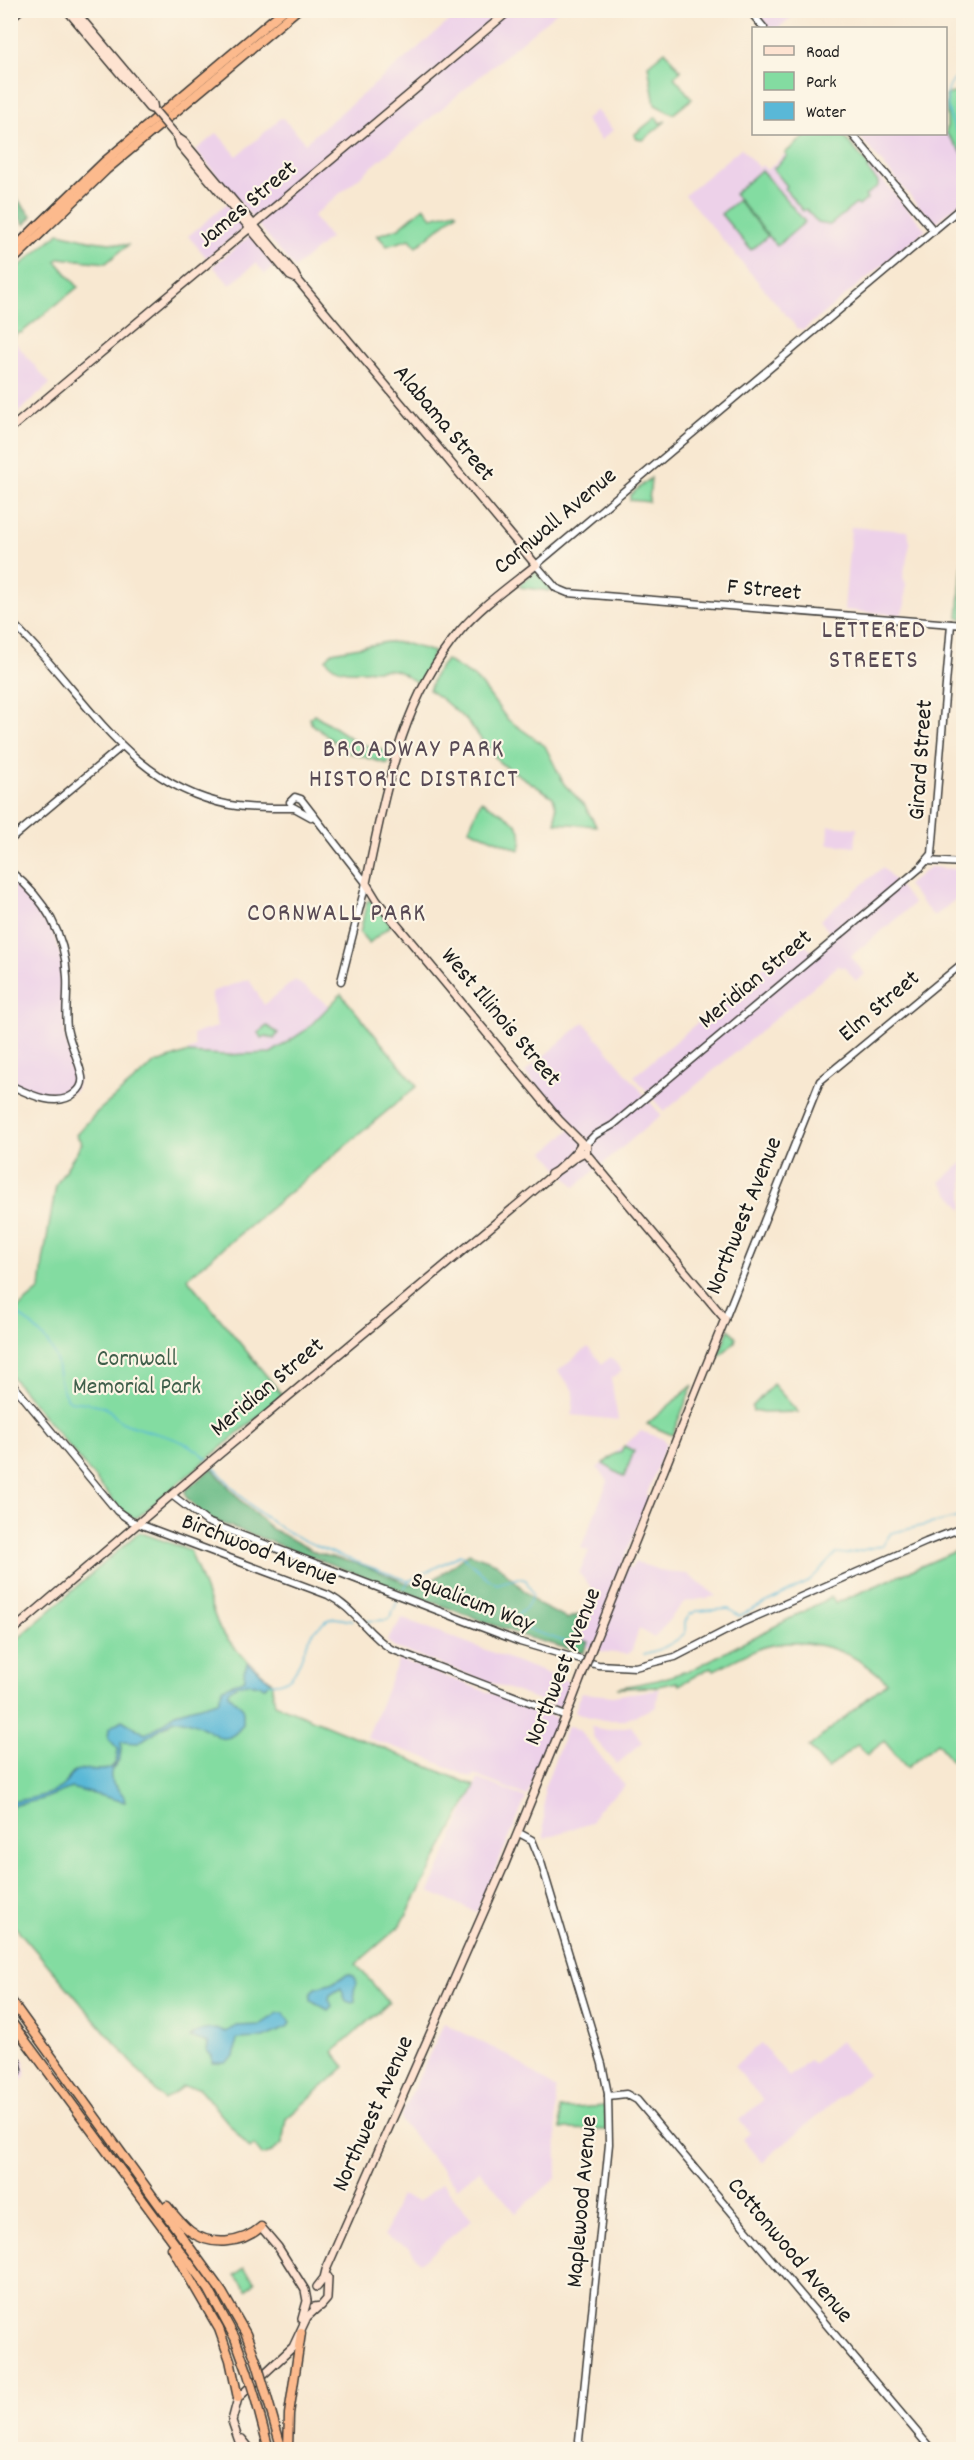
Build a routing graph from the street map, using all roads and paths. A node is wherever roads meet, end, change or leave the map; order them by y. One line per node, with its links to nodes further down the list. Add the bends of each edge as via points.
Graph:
1 (20, 10): 8 (main road)
2 (67, 10): 10 (main road, Alabama Street)
3 (74, 10): 10 (main road, Alabama Street)
4 (284, 10): 10 (highway)
5 (297, 10): 10 (highway)
6 (510, 10): 17 (main road, James Street)
7 (749, 10): 9 (street)
8 (10, 18)
9 (763, 27)
10 (160, 117): 12 (main road, Alabama Street, bridge); 16 (highway, via 104,162)
11 (853, 135): 18 (street)
12 (178, 138): 13 (main road, Alabama Street); 14 (main road, Alabama Street)
13 (199, 167): 14 (main road); 17 (main road, Alabama Street)
14 (213, 176): 17 (main road, Alabama Street)
15 (963, 206): 18 (street, Cornwall Avenue)
16 (43, 226): 19 (highway); 20 (highway)
17 (252, 227): 21 (main road, James Street); 22 (main road, Alabama Street)
18 (934, 231): 22 (street, Cornwall Avenue)
19 (10, 253)
20 (10, 263)
21 (10, 429)
22 (536, 565): 23 (street, Alabama Street); 34 (main road, Cornwall Avenue, via 462,629 429,677 397,751)
23 (562, 592): 25 (street, F Street)
24 (10, 621): 27 (street, via 38,648)
25 (951, 624): 26 (street, F Street); 31 (street, Girard Street, via 934,838)
26 (963, 625)
27 (121, 747): 28 (street, via 155,774 191,794 231,805); 30 (street)
28 (292, 805): 29 (street); 29 (street, via 292,798 299,797)
29 (309, 814): 34 (street, West Illinois Street)
30 (10, 840)
31 (927, 861): 32 (street); 39 (street, Meridian Street)
32 (963, 863)
33 (10, 871): 38 (street, via 41,901 60,939 67,970 67,1026 82,1082 74,1094 55,1100)
34 (366, 883): 36 (street, Cornwall Avenue); 39 (main road, West Illinois Street)
35 (963, 962): 37 (street, Elm Street)
36 (341, 981)
37 (820, 1081): 40 (street, Northwest Avenue)
38 (10, 1085)
39 (584, 1148): 40 (main road, West Illinois Street); 42 (main road, Meridian Street)
40 (725, 1319): 46 (main road, Northwest Avenue, bridge)
41 (10, 1381): 43 (street, Birchwood Avenue, via 117,1511)
42 (172, 1496): 43 (main road, Meridian Street); 44 (street, Squalicum Way, via 207,1522 520,1642 610,1667 634,1667 675,1658 741,1623)
43 (138, 1525): 45 (main road, Meridian Street); 46 (street, Birchwood Avenue, via 328,1595 342,1602 390,1649)
44 (963, 1527)
45 (10, 1633)
46 (566, 1716): 47 (main road, Northwest Avenue)
47 (519, 1833): 52 (street, Maplewood Avenue, via 532,1840 542,1862 595,2037); 56 (main road, Northwest Avenue)
48 (10, 1999): 53 (highway)
49 (12, 2023): 54 (highway)
50 (10, 2052): 51 (street, via 19,2067)
51 (10, 2080)
52 (608, 2096): 71 (street, Maplewood Avenue, via 609,2145); 72 (street, Cottonwood Avenue, via 626,2094 637,2100)
53 (120, 2151): 55 (highway, via 184,2227 197,2236 213,2241 233,2240); 69 (highway, bridge, via 222,2292 246,2334)
54 (138, 2195): 65 (highway, via 219,2329); 68 (highway, bridge, via 209,2290 232,2330)
55 (261, 2227): 57 (main road)
56 (330, 2262): 58 (main road, Northwest Avenue); 59 (main road, Northwest Avenue)
57 (296, 2275): 58 (main road); 60 (main road)
58 (316, 2287): 59 (main road); 60 (main road, via 310,2289)
59 (326, 2292): 61 (main road, via 325,2303)
60 (307, 2298): 61 (main road); 63 (main road)
61 (317, 2308): 62 (main road, via 309,2312)
62 (301, 2334): 63 (main road); 70 (highway, via 289,2414)
63 (289, 2352): 64 (main road)
64 (248, 2387): 65 (main road); 67 (main road, via 236,2418 240,2436)
65 (238, 2398): 66 (main road, via 232,2421)
66 (242, 2450)
67 (251, 2450)
68 (269, 2450)
69 (282, 2450)
70 (288, 2450)
71 (578, 2450)
72 (932, 2450)

